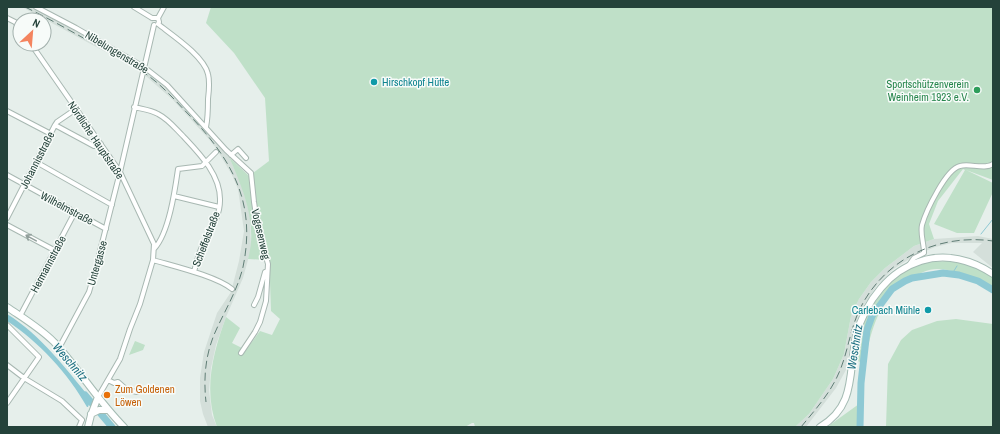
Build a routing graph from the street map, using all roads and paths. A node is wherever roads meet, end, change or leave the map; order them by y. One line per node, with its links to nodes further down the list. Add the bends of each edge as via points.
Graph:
1 (36, 7): 8 (street, Nibelungenstraße)
2 (134, 7): 4 (street)
3 (164, 7): 5 (street)
4 (152, 18): 5 (street); 6 (street, via 151,21)
5 (158, 18): 6 (street, Untergasse, via 159,22)
6 (156, 25): 8 (street, Untergasse); 13 (street, via 191,50 208,73)
7 (37, 52): 10 (street, Nördliche Hauptstraße)
8 (144, 66): 9 (street, Untergasse); 13 (street, Nibelungenstraße)
9 (134, 107): 20 (street, Scheffelstraße, via 166,119); 22 (street, Untergasse)
10 (76, 109): 12 (street, Johannisstraße); 15 (street, Nördliche Hauptstraße)
11 (7, 111): 14 (street)
12 (55, 126): 14 (street, Johannisstraße); 15 (street, via 94,146)
13 (206, 127): 17 (street, Nibelungenstraße)
14 (51, 134): 19 (street, Johannisstraße)
15 (101, 144): 22 (street, Nördliche Hauptstraße)
16 (216, 152): 20 (street)
17 (231, 155): 18 (street, via 238,149); 24 (street, Nibelungenstraße, via 251,173)
18 (246, 158)
19 (36, 162): 25 (street, Johannisstraße); 27 (street)
20 (206, 162): 26 (street, via 202,166 178,169); 28 (street, Scheffelstraße, via 217,183 220,194)
21 (993, 164): 36 (street, via 958,166 949,174 928,208 922,226 924,252 914,258)
22 (120, 172): 27 (street, Untergasse); 33 (street, Nördliche Hauptstraße)
23 (7, 175): 25 (street, Wilhelmstraße)
24 (253, 181): 37 (street, Vogesenweg, via 257,222)
25 (24, 185): 29 (street, Wilhelmstraße); 30 (street, Johannisstraße)
26 (174, 196): 28 (street); 33 (street, via 169,217)
27 (112, 205): 32 (street, Untergasse)
28 (219, 207): 38 (street, Scheffelstraße)
29 (75, 212): 32 (street, Wilhelmstraße); 34 (street, Hermannstraße)
30 (7, 218)
31 (7, 225): 34 (street, one-way to 31)
32 (106, 229): 45 (street, Untergasse, via 89,292)
33 (154, 249): 35 (street, Nördliche Hauptstraße)
34 (54, 250): 43 (street, Hermannstraße)
35 (153, 260): 38 (street); 49 (street, Nördliche Hauptstraße, via 120,359)
36 (909, 265): 39 (main road, via 934,258 959,259); 57 (main road, via 892,277 867,306 857,334 846,400 834,417)
37 (268, 270): 41 (street, via 264,272); 46 (street, Vogesenweg, via 266,301 260,322)
38 (194, 272): 40 (street)
39 (993, 274)
40 (232, 289)
41 (254, 305)
42 (7, 308): 43 (main road)
43 (20, 316): 45 (main road)
44 (7, 325): 48 (street, via 39,357)
45 (59, 348): 51 (main road)
46 (241, 353)
47 (7, 365): 48 (street)
48 (24, 378): 52 (street); 54 (street)
49 (108, 380): 50 (street); 51 (street, Nördliche Hauptstraße)
50 (137, 392)
51 (98, 398): 53 (main road); 54 (main road)
52 (7, 403)
53 (107, 410): 54 (main road, via 99,410); 56 (main road)
54 (88, 419): 55 (street)
55 (79, 427)
56 (124, 427)
57 (820, 427)

